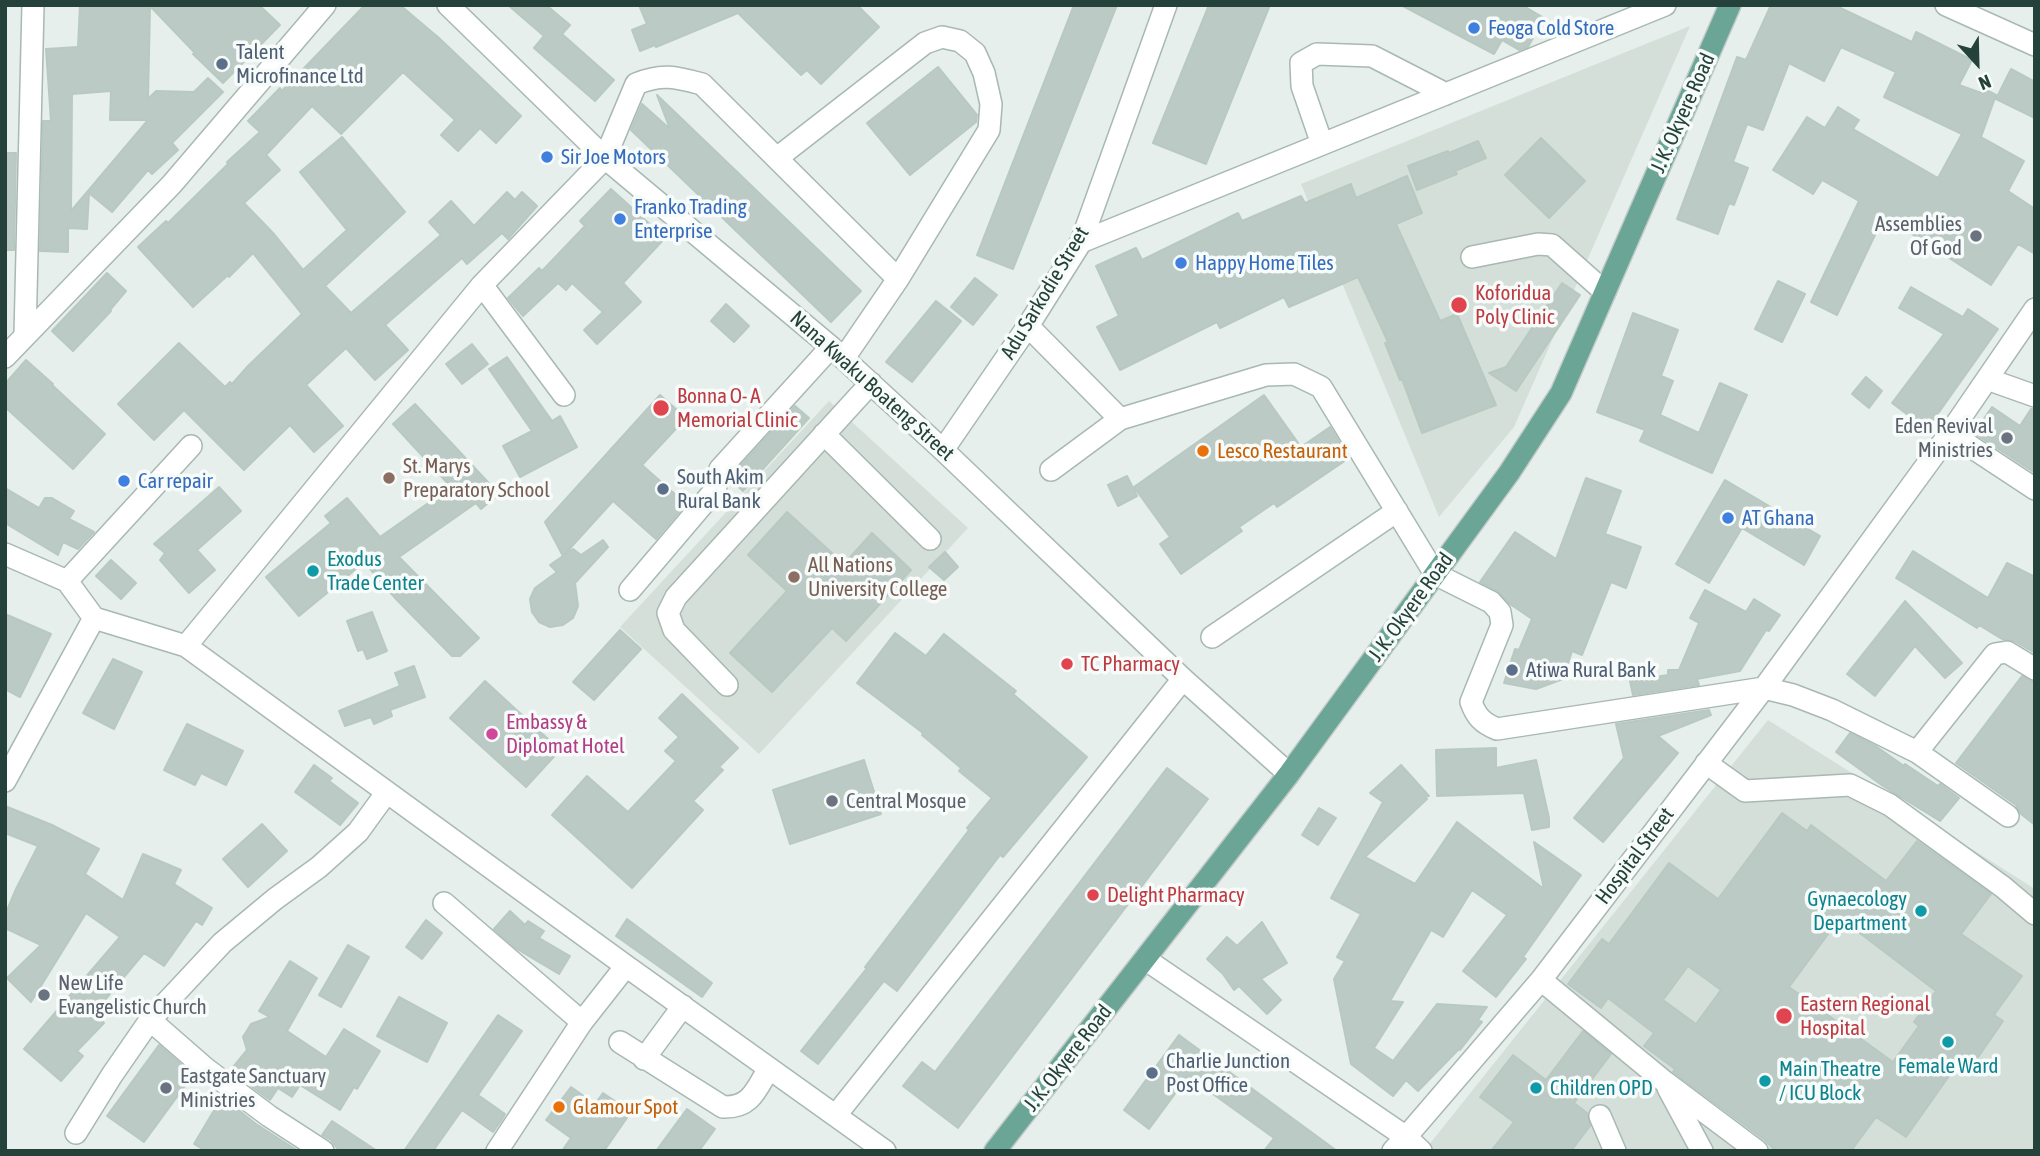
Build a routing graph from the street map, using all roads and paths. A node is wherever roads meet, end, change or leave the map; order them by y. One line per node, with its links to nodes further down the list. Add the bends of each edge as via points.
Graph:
1 (33, 5): 20 (street)
2 (325, 5): 20 (street, via 173,184)
3 (448, 5): 11 (street, Nana Kwaku Boateng Street)
4 (1166, 5): 13 (street, Adu Sarkodie Street)
5 (1665, 5): 9 (street)
6 (1730, 5): 17 (main road, J. K. Okyere Road)
7 (1946, 5): 8 (street)
8 (2035, 45)
9 (1446, 94): 10 (street); 10 (street, via 1372,56 1317,54 1301,63 1302,86)
10 (1322, 144): 13 (street)
11 (605, 158): 12 (street, via 636,84 651,77 675,76 702,84); 16 (street); 21 (street, Nana Kwaku Boateng Street)
12 (777, 158): 15 (street); 15 (street, via 925,43 942,37 960,41 975,53 991,104 989,130)
13 (1081, 242): 19 (street, Adu Sarkodie Street)
14 (1472, 257): 17 (street, via 1552,245)
15 (898, 279): 21 (street)
16 (482, 285): 25 (street); 42 (street)
17 (1605, 292): 37 (main road, J. K. Okyere Road, via 1560,393)
18 (2035, 309): 23 (street, Hospital Street)
19 (1028, 326): 27 (street); 31 (street, Adu Sarkodie Street)
20 (25, 335): 22 (street)
21 (838, 352): 24 (street, Nana Kwaku Boateng Street); 39 (street, via 720,469 715,491)
22 (5, 358)
23 (1987, 379): 26 (street); 28 (street, Hospital Street)
24 (871, 383): 29 (street); 31 (street, Nana Kwaku Boateng Street)
25 (564, 395)
26 (2035, 396)
27 (1120, 419): 32 (street); 34 (street, via 1265,375 1294,374 1321,387)
28 (1950, 433): 33 (street); 46 (street, Hospital Street)
29 (824, 434): 35 (street); 45 (street, via 676,597 668,613 674,630)
30 (191, 446): 38 (street)
31 (943, 450): 44 (street, Nana Kwaku Boateng Street)
32 (1051, 470)
33 (2035, 489)
34 (1397, 511): 37 (street); 41 (street)
35 (930, 539)
36 (5, 554): 38 (street)
37 (1435, 574): 46 (street, via 1491,602 1500,612 1502,625 1471,702 1476,715 1497,729); 49 (main road, J. K. Okyere Road)
38 (67, 581): 40 (street)
39 (630, 590)
40 (94, 618): 42 (street); 50 (street)
41 (1212, 637)
42 (186, 646): 51 (street)
43 (2035, 669): 47 (street, via 2007,652 1995,654)
44 (1182, 679): 49 (street, Nana Kwaku Boateng Street); 65 (street)
45 (726, 685)
46 (1764, 688): 47 (street, via 1832,710); 48 (street, Hospital Street)
47 (1917, 752): 52 (street)
48 (1706, 763): 54 (street, via 1745,791 1850,785 1891,806); 57 (street, Hospital Street)
49 (1289, 774): 55 (main road, J. K. Okyere Road)
50 (5, 781)
51 (387, 792): 56 (street); 59 (street, via 358,832 222,943)
52 (2008, 816)
53 (444, 903): 60 (street)
54 (2035, 914)
55 (1145, 959): 68 (street, Hospital Street); 72 (main road, J. K. Okyere Road)
56 (625, 965): 58 (street); 60 (street)
57 (1541, 979): 64 (street); 68 (street, Hospital Street)
58 (683, 1006): 62 (street); 63 (street)
59 (150, 1020): 67 (street); 69 (street, via 205,1068)
60 (582, 1022): 70 (street)
61 (620, 1042): 62 (street)
62 (644, 1059): 63 (street, via 723,1107 736,1108 749,1101)
63 (769, 1068): 65 (street)
64 (1665, 1082): 74 (street); 75 (street)
65 (836, 1115): 71 (street)
66 (1600, 1116): 73 (street)
67 (76, 1133)
68 (1407, 1146)
69 (323, 1151)
70 (497, 1151)
71 (885, 1151)
72 (995, 1151)
73 (1615, 1151)
74 (1702, 1151)
75 (1757, 1151)

